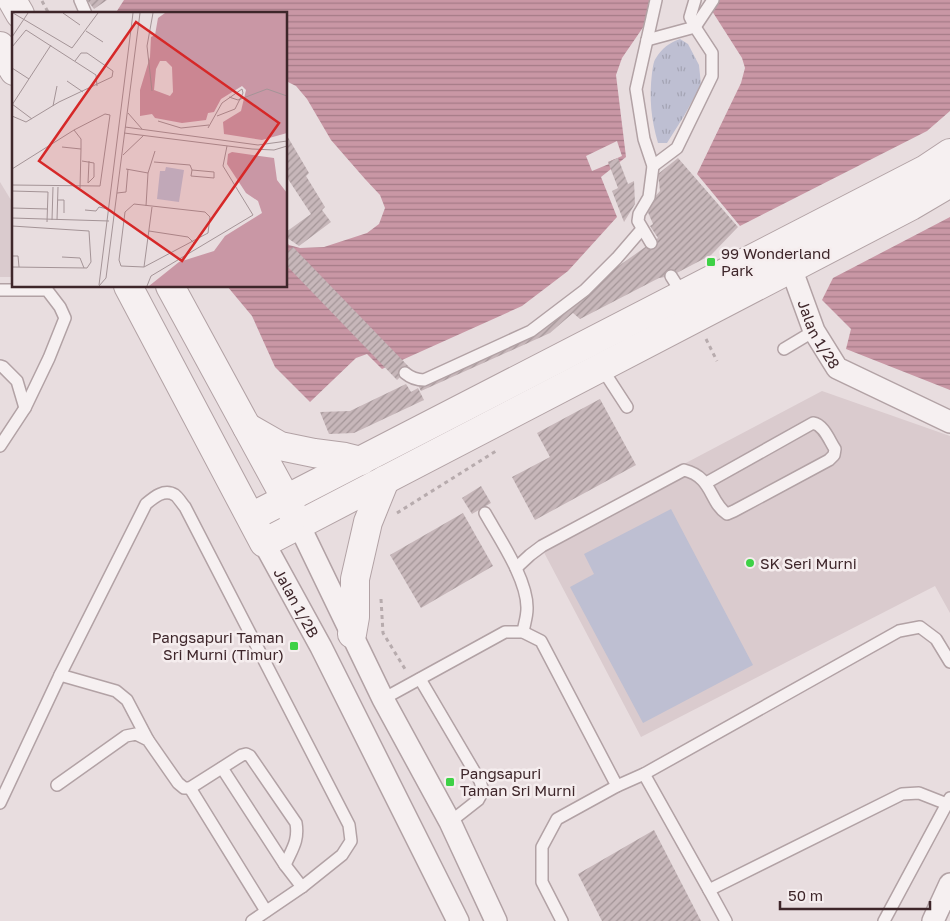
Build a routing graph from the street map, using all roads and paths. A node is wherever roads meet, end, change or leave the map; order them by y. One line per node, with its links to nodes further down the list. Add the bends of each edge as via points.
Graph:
1 (12, 0): 7 (street)
2 (42, 0): 8 (path)
3 (80, 0): 9 (lane)
4 (656, 0): 11 (lane)
5 (695, 0): 10 (lane, via 690,17)
6 (713, 0): 10 (lane)
7 (19, 12)
8 (48, 12)
9 (85, 12)
10 (698, 22): 11 (lane); 15 (lane, via 712,53 712,76 677,148)
11 (647, 40): 15 (lane, via 636,90 644,139)
12 (0, 46): 13 (street)
13 (12, 67)
14 (950, 153): 34 (street, via 926,169 677,286)
15 (653, 166): 17 (lane, via 649,197 638,221)
16 (950, 183): 19 (street)
17 (642, 229): 18 (lane); 27 (lane, via 585,290 531,330 424,380)
18 (651, 243)
19 (791, 268): 23 (street, Jalan 1/28); 26 (street)
20 (129, 288): 39 (street, Jalan 1/2B)
21 (171, 288): 31 (street)
22 (0, 290): 29 (lane, via 47,290 65,318)
23 (814, 331): 24 (lane); 30 (street, Jalan 1/28, via 837,368)
24 (784, 348)
25 (0, 366): 29 (lane, via 17,381)
26 (601, 367): 28 (lane); 35 (street)
27 (405, 373)
28 (627, 407)
29 (25, 408): 32 (lane)
30 (950, 422)
31 (247, 427): 34 (street, via 280,446); 37 (street)
32 (0, 446)
33 (503, 446): 40 (path)
34 (361, 461): 37 (street)
35 (385, 480): 41 (street); 46 (street, via 368,522 355,580)
36 (706, 483): 36 (lane, via 813,423 821,427 835,449 829,460 727,514); 43 (lane, via 684,470 542,546)
37 (286, 499): 39 (street); 41 (street)
38 (485, 513): 43 (lane)
39 (251, 517): 42 (street, Jalan 1/2B)
40 (393, 517)
41 (299, 525): 42 (street); 46 (street)
42 (264, 543): 66 (street, Jalan 1/2B, via 325,656)
43 (516, 568): 45 (lane, via 526,597)
44 (380, 590): 49 (path, via 383,633)
45 (523, 632): 49 (lane, via 505,632); 55 (lane, via 541,641)
46 (352, 634): 50 (street)
47 (950, 662): 53 (lane, via 936,638 920,627 899,631)
48 (60, 675): 51 (lane, via 116,691 127,700); 58 (lane); 62 (lane, via 146,504 157,495 174,494 185,507 348,825 351,841 342,855)
49 (417, 681): 50 (lane); 59 (lane, via 480,781 483,791 478,800)
50 (383, 699): 59 (street)
51 (148, 740): 54 (lane, via 136,734 126,736); 56 (lane, via 178,783)
52 (222, 768): 56 (lane); 60 (lane); 60 (lane, via 242,754 250,756 296,824 298,833)
53 (644, 774): 55 (lane); 63 (lane)
54 (57, 785)
55 (617, 786): 68 (lane, via 557,819 542,848 542,882)
56 (190, 788): 64 (lane)
57 (948, 801): 63 (lane, via 920,793 902,794); 70 (lane)
58 (0, 803)
59 (450, 822): 67 (street)
60 (285, 865): 62 (lane)
61 (950, 884): 71 (street)
62 (302, 887): 64 (lane)
63 (709, 890): 69 (lane)
64 (266, 911): 65 (lane)
65 (252, 921)
66 (457, 921)
67 (496, 921)
68 (562, 921)
69 (726, 921)
70 (884, 921)
71 (933, 921)

